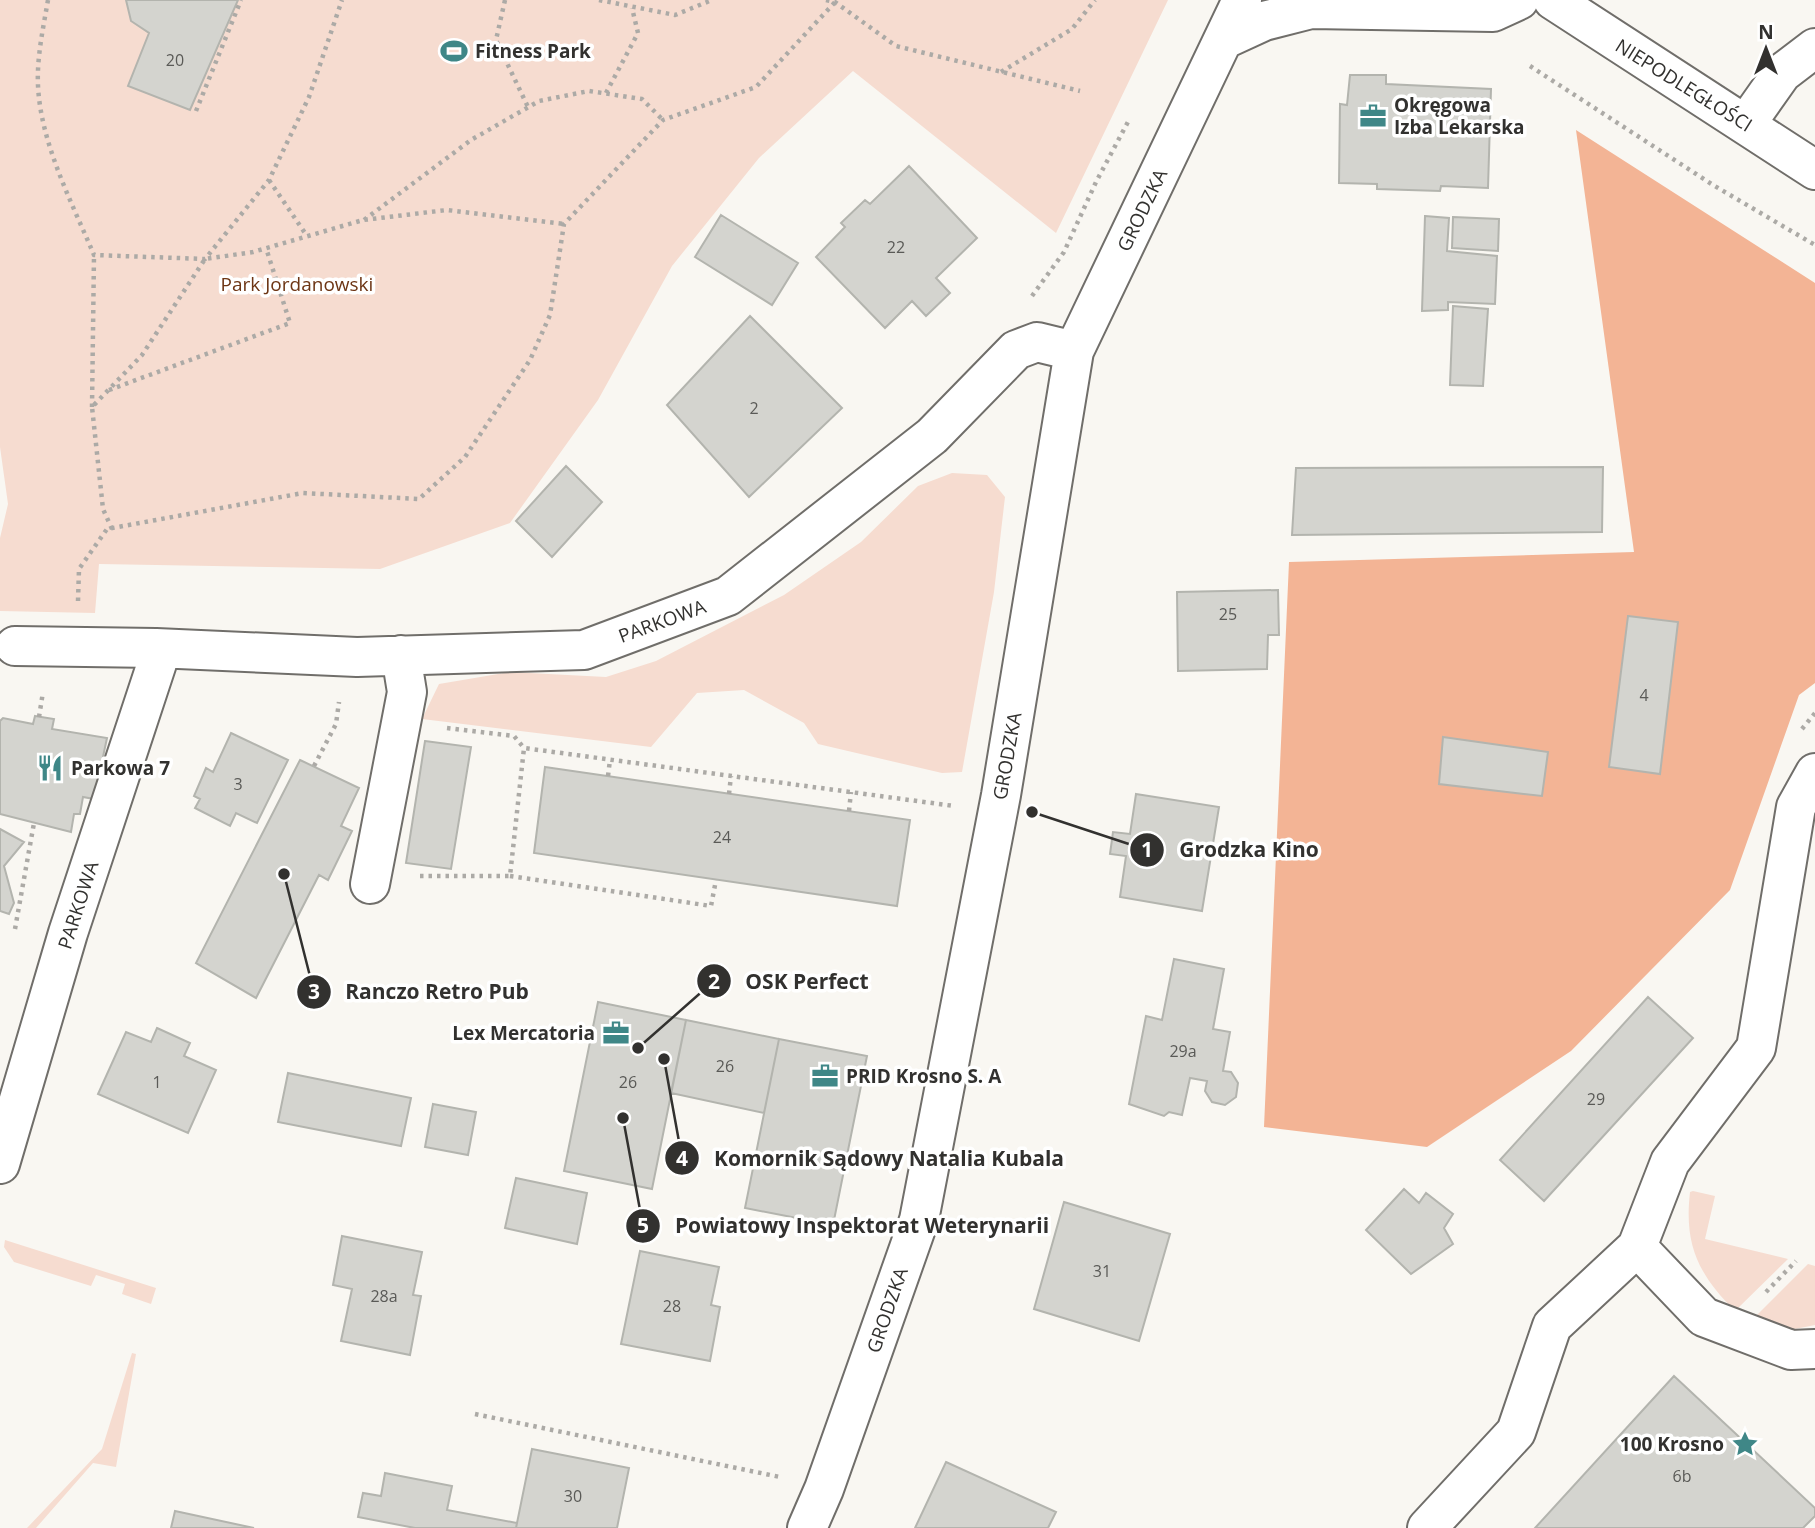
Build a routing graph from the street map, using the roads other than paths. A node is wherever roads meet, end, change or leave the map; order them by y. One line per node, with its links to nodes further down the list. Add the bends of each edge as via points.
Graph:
1 (1242, 0): 4 (street, GRODZKA)
2 (1519, 0): 4 (street, via 1493,12 1311,9 1264,21)
3 (1553, 0): 6 (street, NIEPODLEGŁOŚCI)
4 (1225, 39): 8 (street, GRODZKA)
5 (1815, 48): 6 (street, via 1782,73)
6 (1746, 124): 7 (street, NIEPODLEGŁOŚCI)
7 (1815, 170)
8 (1074, 351): 11 (street, PARKOWA, via 1037,342 1016,350 932,436 728,596 584,650); 17 (street, GRODZKA, via 1001,795 919,1220)
9 (15, 646): 10 (street, PARKOWA)
10 (157, 655): 11 (street, PARKOWA); 14 (street, PARKOWA)
11 (401, 655): 13 (street, via 407,692)
12 (1815, 773): 15 (street, via 1796,807 1755,1048 1670,1162)
13 (371, 876)
14 (0, 1164)
15 (1637, 1247): 16 (street, via 1704,1317 1791,1350); 18 (street, via 1552,1326 1516,1432)
16 (1815, 1349)
17 (807, 1528)
18 (1427, 1528)

